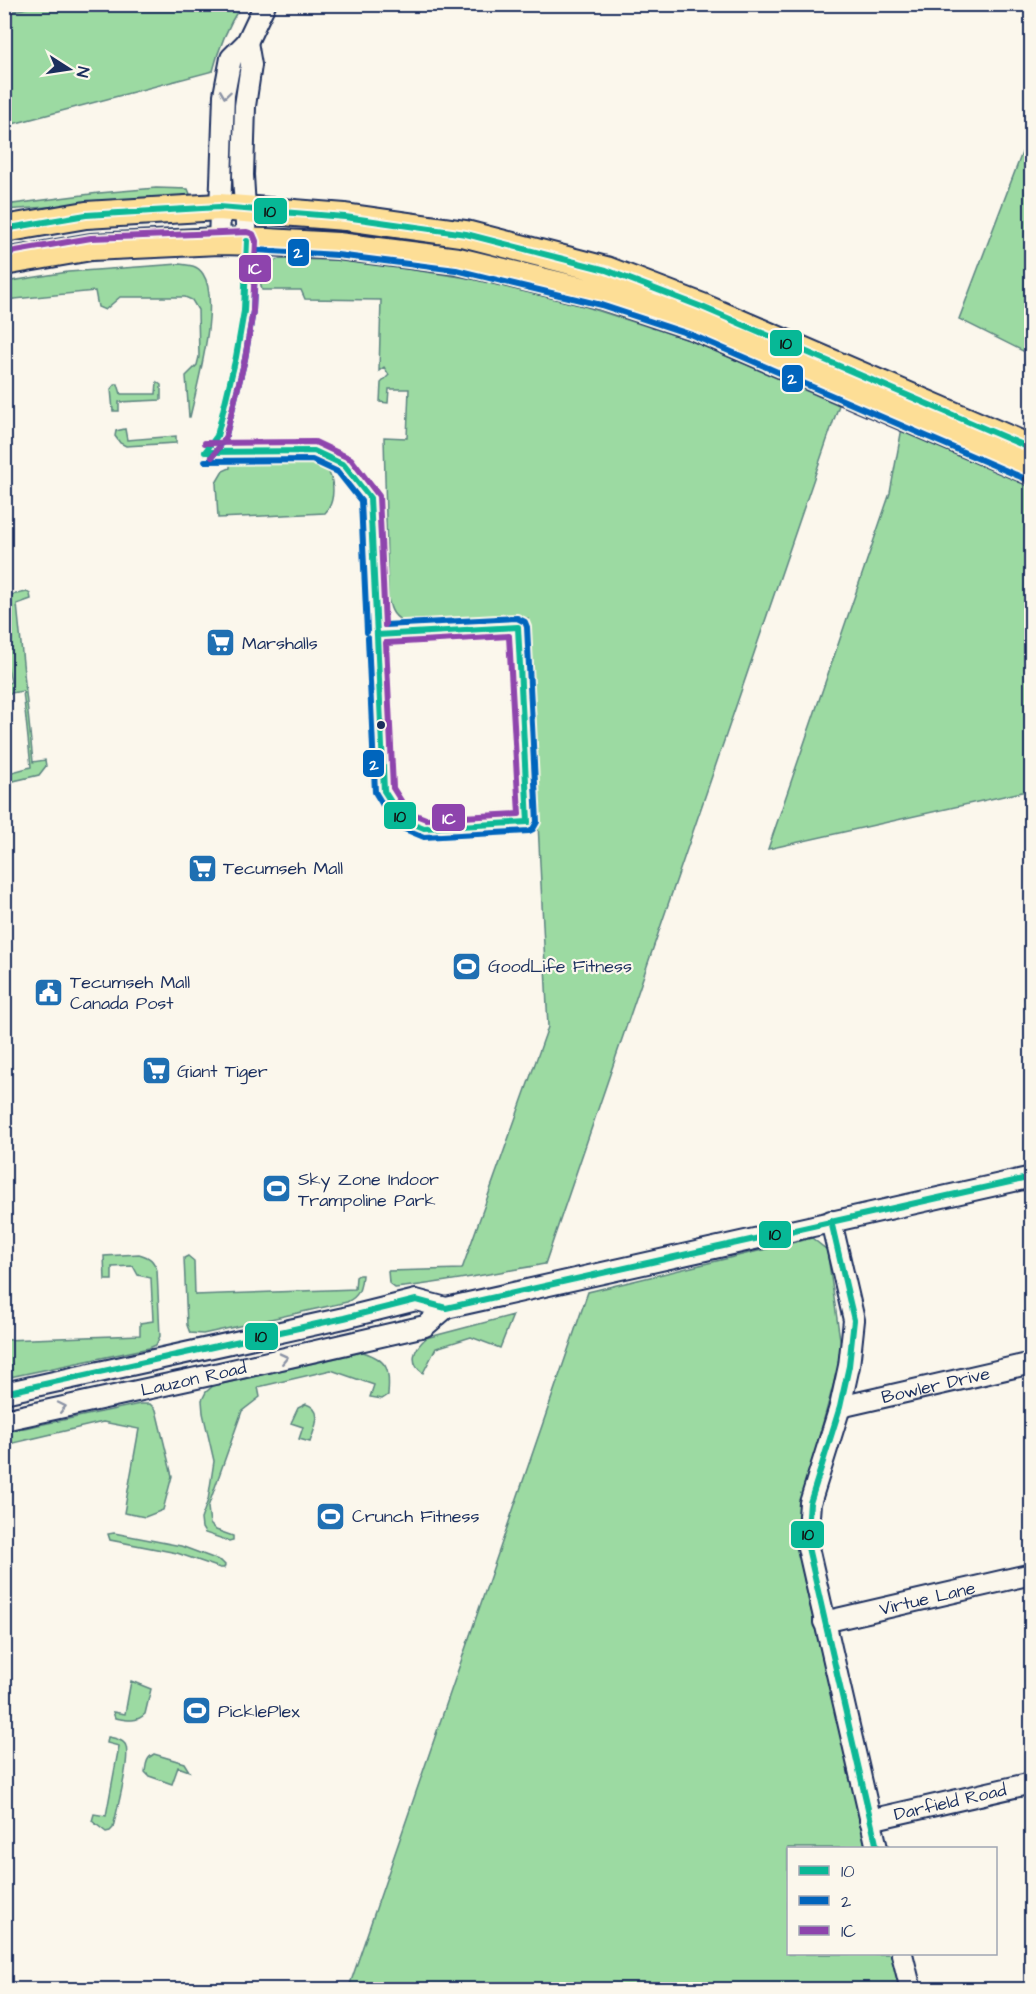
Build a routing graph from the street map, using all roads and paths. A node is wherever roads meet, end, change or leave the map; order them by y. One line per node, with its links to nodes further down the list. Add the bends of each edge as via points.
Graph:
1 (265, 4): 2 (street)
2 (247, 42): 3 (street, one-way to 3, via 231,58 224,95); 4 (street, via 251,65 245,106)
3 (219, 207): 4 (main road); 5 (main road, via 86,215); 6 (street)
4 (245, 209): 7 (street); 9 (main road, via 345,217 466,234 606,270 702,307)
5 (4, 229)
6 (219, 241): 7 (main road); 8 (main road, via 91,247)
7 (247, 241): 10 (main road, via 338,246 458,261 604,296 694,327)
8 (4, 262)
9 (1032, 449)
10 (1032, 472)
11 (1032, 1177): 12 (street, Lauzon Road)
12 (831, 1221): 13 (street, Lauzon Road); 16 (street, via 854,1320)
13 (446, 1308): 15 (street, Lauzon Road, via 416,1300); 17 (street, Lauzon Road, one-way to 13, via 425,1326)
14 (1032, 1363): 16 (street, Bowler Drive)
15 (4, 1392)
16 (840, 1407): 19 (street, via 810,1503 807,1543)
17 (4, 1420)
18 (1032, 1574): 19 (street, Virtue Lane)
19 (824, 1622): 21 (street)
20 (1032, 1783): 21 (street, Darfield Road)
21 (870, 1820): 22 (street)
22 (877, 1847)
23 (902, 1955): 24 (street)
24 (911, 1989)

